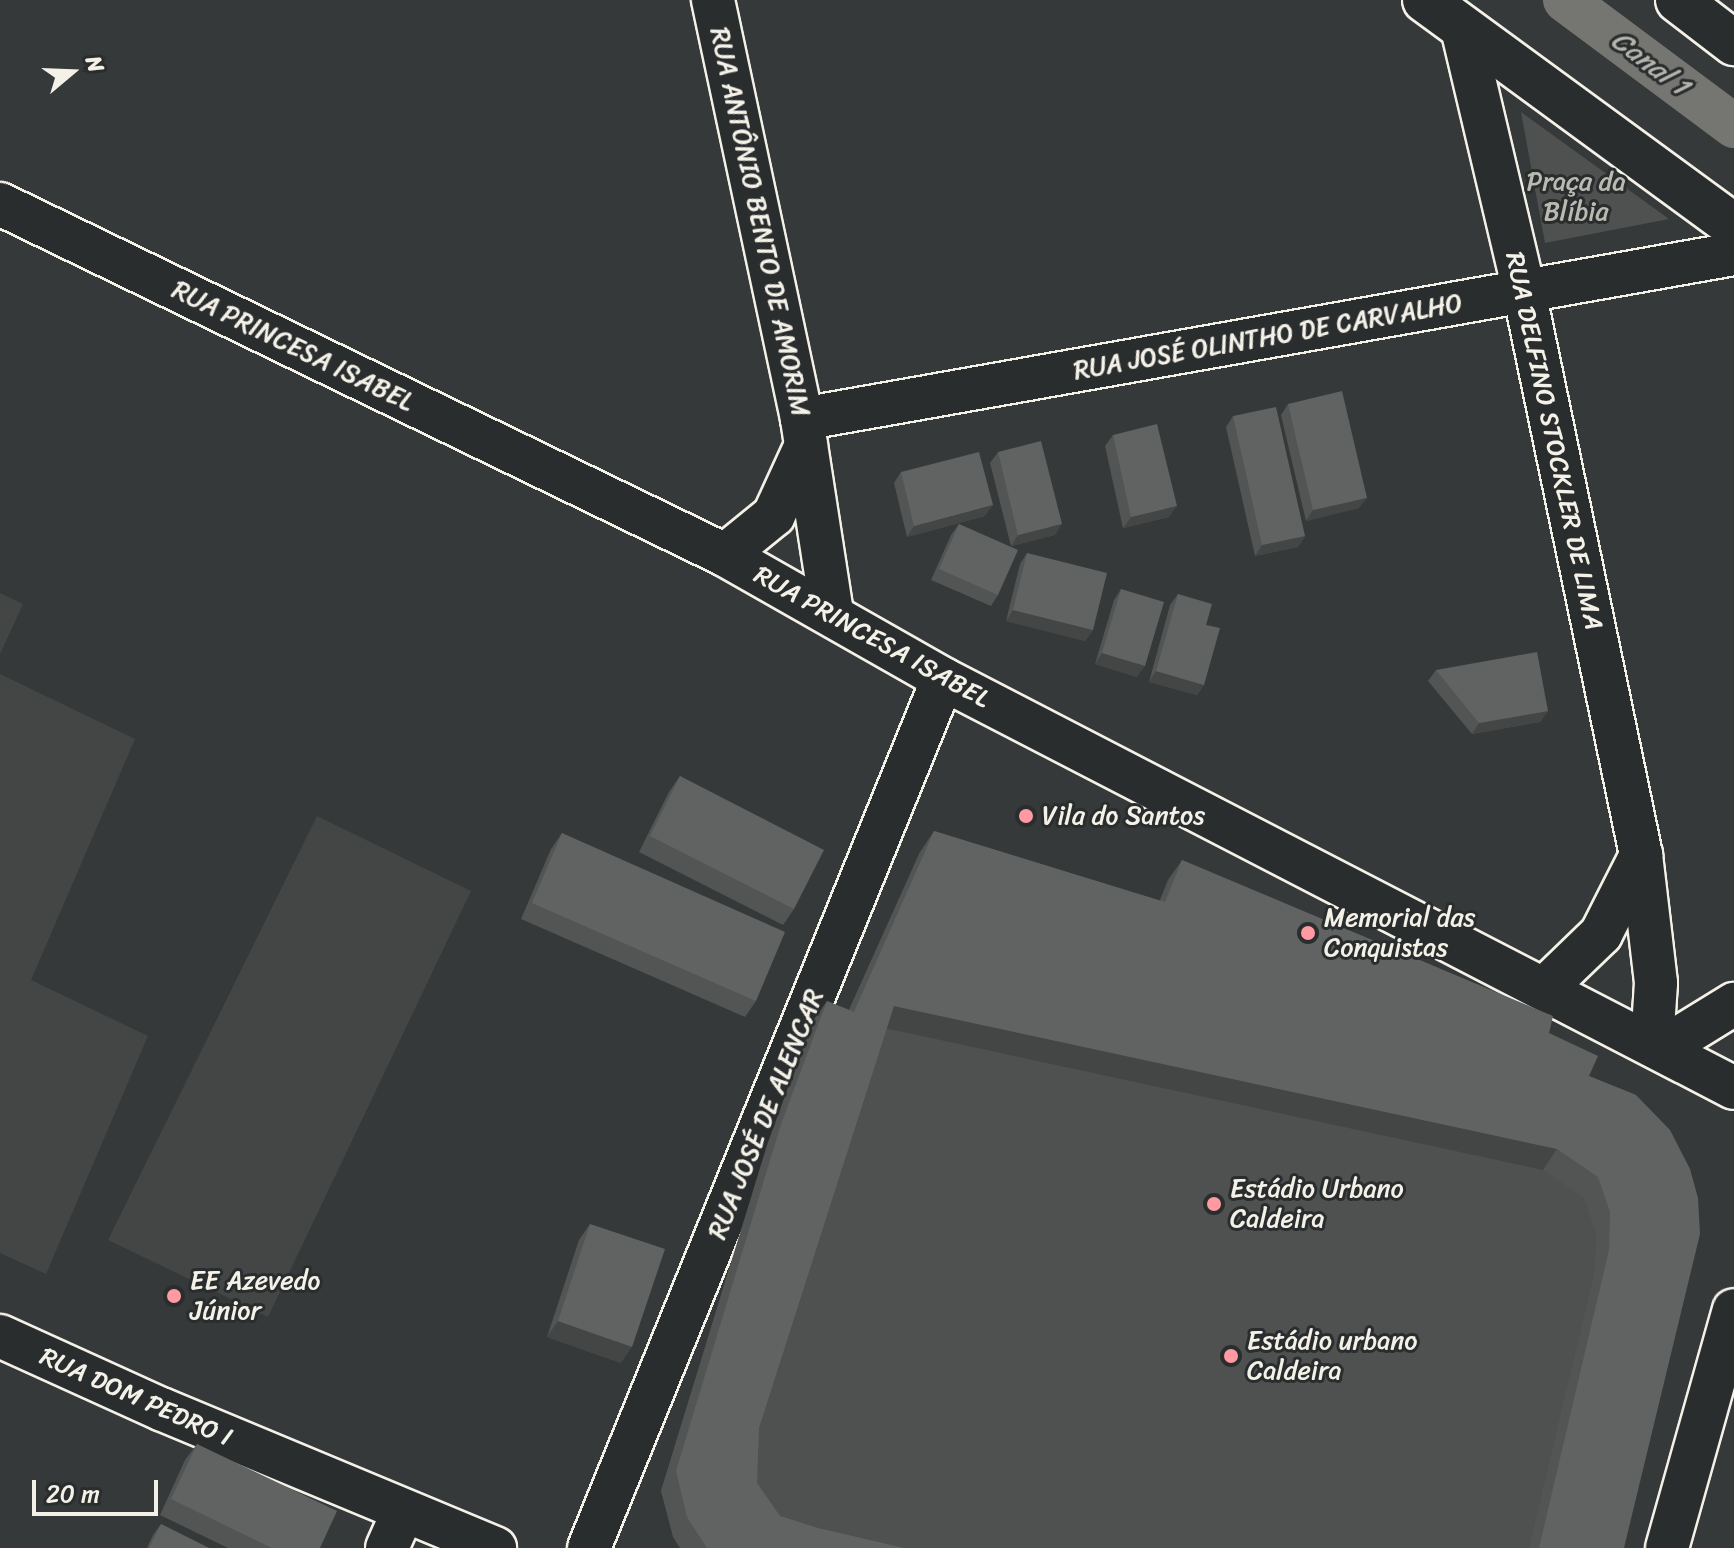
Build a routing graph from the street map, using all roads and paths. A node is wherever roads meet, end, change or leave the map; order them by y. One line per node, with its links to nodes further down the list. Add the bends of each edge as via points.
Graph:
1 (713, 0): 10 (street, RUA ANTÔNIO BENTO DE AMORIM)
2 (1425, 0): 4 (main road)
3 (1678, 0): 5 (main road)
4 (1462, 28): 7 (main road); 9 (street, RUA DELFINO STOCKLER DE LIMA)
5 (1734, 43)
6 (0, 204): 11 (street, RUA PRINCESA ISABEL)
7 (1734, 226)
8 (1734, 254): 9 (street, RUA JOSÉ OLINTHO DE CARVALHO)
9 (1524, 291): 10 (street, RUA JOSÉ OLINTHO DE CARVALHO); 14 (street, RUA DELFINO STOCKLER DE LIMA)
10 (804, 432): 11 (street, RUA ANTÔNIO BENTO DE AMORIM, via 774,515); 12 (street, RUA ANTÔNIO BENTO DE AMORIM)
11 (725, 555): 12 (street, RUA PRINCESA ISABEL)
12 (832, 612): 13 (street, RUA PRINCESA ISABEL)
13 (943, 679): 15 (street, RUA PRINCESA ISABEL); 23 (street, RUA JOSÉ DE ALENCAR)
14 (1641, 855): 15 (street, via 1601,934); 17 (street, RUA DELFINO STOCKLER DE LIMA, via 1656,983)
15 (1545, 988): 17 (street, RUA PRINCESA ISABEL)
16 (1734, 1004): 17 (street)
17 (1656, 1046): 18 (street, RUA PRINCESA ISABEL)
18 (1734, 1088)
19 (1734, 1310): 24 (street)
20 (0, 1336): 21 (street, RUA DOM PEDRO I)
21 (395, 1530): 22 (street, RUA DOM PEDRO I)
22 (495, 1548)
23 (589, 1548)
24 (1667, 1548)

